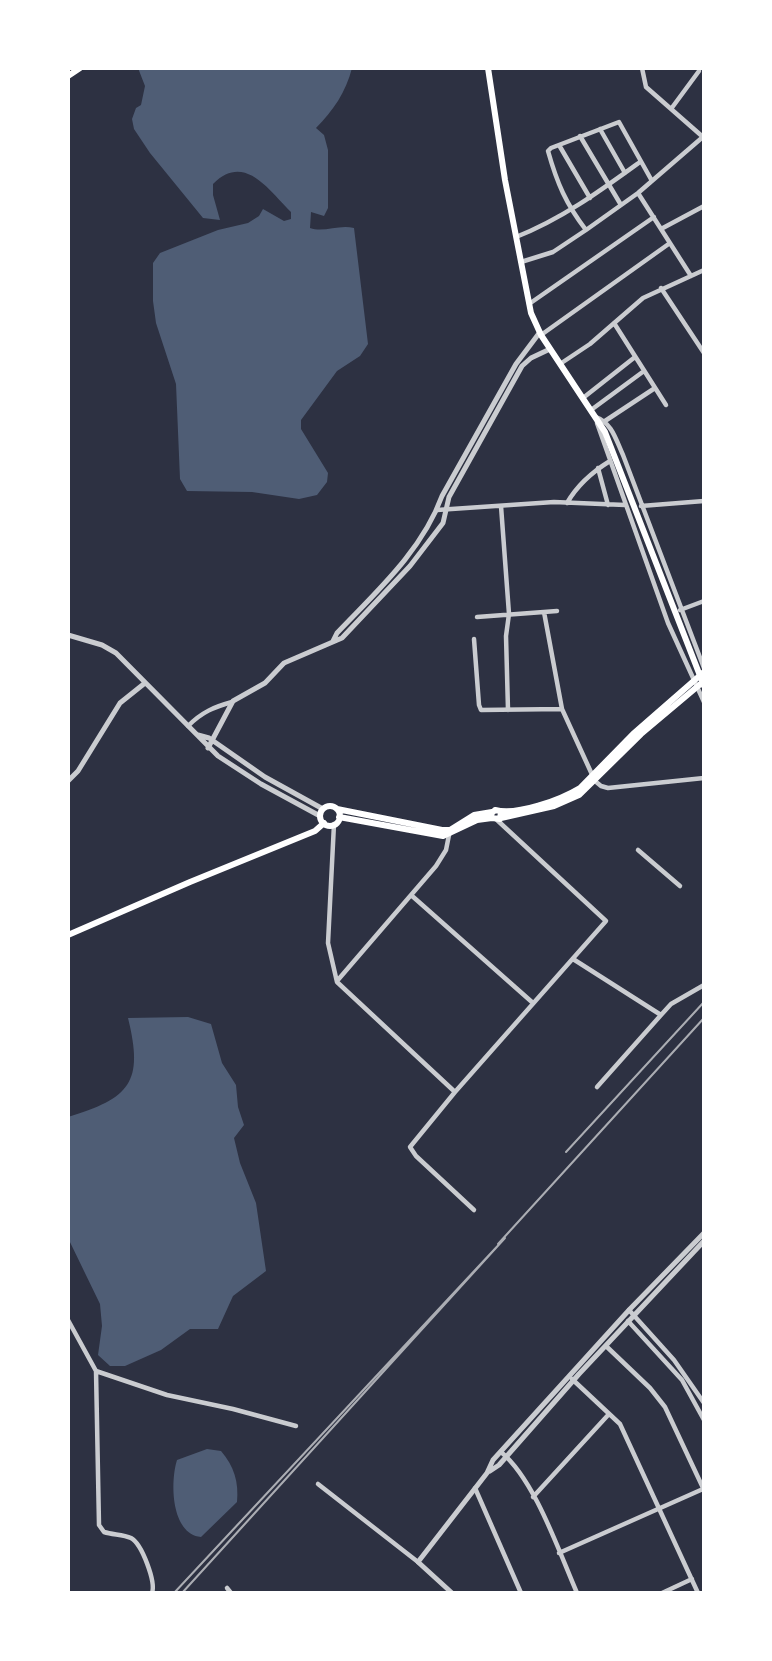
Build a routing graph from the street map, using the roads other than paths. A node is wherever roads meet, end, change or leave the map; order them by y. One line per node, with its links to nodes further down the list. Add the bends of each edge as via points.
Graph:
1 (80, 68): 5 (main road)
2 (490, 68): 24 (main road)
3 (642, 68): 7 (street, via 646,87)
4 (699, 69): 6 (street); 7 (street)
5 (68, 76)
6 (704, 76)
7 (671, 109): 10 (street)
8 (600, 129): 9 (street); 12 (street, via 622,124); 13 (street)
9 (580, 136): 11 (street); 15 (street)
10 (703, 136): 14 (street)
11 (559, 145): 17 (street); 20 (street, via 548,151)
12 (640, 162): 13 (street); 14 (street)
13 (625, 173): 15 (street)
14 (652, 181): 16 (street)
15 (607, 186): 17 (street); 18 (street)
16 (638, 193): 18 (street); 21 (street)
17 (590, 198): 20 (street)
18 (621, 205): 23 (street)
19 (704, 206): 22 (street)
20 (571, 211): 23 (street); 24 (street)
21 (654, 217): 22 (street); 30 (street)
22 (661, 229): 25 (street)
23 (586, 230): 26 (street, via 553,252)
24 (516, 237): 26 (main road)
25 (670, 243): 28 (street); 32 (street)
26 (521, 262): 30 (main road)
27 (704, 270): 28 (street)
28 (691, 276): 29 (street)
29 (661, 288): 31 (street); 34 (street)
30 (529, 304): 32 (main road)
31 (614, 323): 35 (street); 36 (street)
32 (540, 334): 33 (main road); 52 (street, via 516,363)
33 (550, 349): 36 (main road); 53 (street, via 522,366)
34 (704, 353)
35 (635, 357): 37 (street); 39 (street)
36 (560, 364): 39 (main road)
37 (644, 371): 38 (street); 41 (street)
38 (655, 388): 40 (street); 43 (street)
39 (583, 398): 41 (main road)
40 (666, 405)
41 (591, 410): 42 (main road)
42 (596, 417): 43 (street); 44 (street); 65 (main road)
43 (605, 421): 51 (street)
44 (610, 461): 45 (street); 49 (street)
45 (598, 468): 47 (street); 48 (street)
46 (704, 500): 51 (street)
47 (567, 503): 48 (street); 50 (street)
48 (608, 505): 49 (street)
49 (625, 505): 65 (street, via 668,623)
50 (501, 506): 53 (street); 58 (street)
51 (641, 506): 55 (street)
52 (437, 510): 53 (street); 62 (street, via 398,569)
53 (446, 510): 62 (street, via 443,523 410,566 342,638)
54 (704, 601): 55 (street)
55 (680, 610): 63 (street)
56 (557, 611): 57 (street)
57 (544, 612): 58 (street); 68 (street)
58 (509, 614): 59 (street); 69 (street)
59 (477, 617)
60 (68, 635): 64 (street, via 116,653)
61 (474, 639): 69 (street, via 480,709)
62 (333, 640): 66 (street, via 284,663 265,683)
63 (704, 670): 65 (main road)
64 (145, 683): 70 (street); 76 (street, via 120,703)
65 (699, 684): 67 (street); 74 (main road)
66 (233, 701): 70 (street, via 210,708); 72 (street)
67 (704, 702)
68 (562, 709): 69 (street); 74 (street)
69 (508, 710)
70 (188, 726): 71 (street)
71 (198, 735): 72 (street); 73 (street)
72 (213, 741): 73 (street); 78 (street)
73 (208, 748): 78 (street, via 235,769)
74 (593, 778): 75 (street, via 608,788); 79 (main road, via 569,795)
75 (704, 778)
76 (68, 781)
77 (337, 808): 78 (main road, via 329,806); 80 (main road); 82 (main road)
78 (322, 816): 81 (main road); 86 (main road, via 315,831)
79 (497, 816): 82 (main road, via 474,815); 87 (street, via 606,921)
80 (339, 817): 81 (main road); 82 (main road, via 443,836)
81 (334, 824): 88 (street, via 328,943)
82 (450, 832): 85 (street, via 446,850)
83 (638, 850): 84 (street)
84 (680, 886)
85 (411, 895): 88 (street); 90 (street)
86 (68, 935)
87 (573, 959): 90 (street); 91 (street)
88 (337, 982): 93 (street)
89 (704, 985): 91 (street, via 671,1004)
90 (533, 1003): 93 (street)
91 (662, 1015): 92 (street)
92 (597, 1087)
93 (455, 1091): 94 (street, via 410,1147)
94 (474, 1210)
95 (704, 1233): 97 (street)
96 (704, 1241): 97 (street)
97 (631, 1313): 98 (street); 103 (street, via 674,1360)
98 (626, 1319): 100 (street); 102 (street); 105 (street, via 682,1380)
99 (68, 1320): 101 (street)
100 (606, 1346): 102 (street); 110 (street, via 665,1407)
101 (96, 1371): 106 (street, via 167,1395); 116 (street, via 99,1525 104,1532 137,1543 155,1585)
102 (571, 1378): 104 (street); 107 (street)
103 (704, 1403)
104 (610, 1414): 111 (street); 112 (street, via 620,1424)
105 (704, 1420)
106 (296, 1426)
107 (504, 1454): 109 (street, via 494,1460); 111 (street)
108 (318, 1484): 114 (street)
109 (475, 1488): 114 (street); 118 (street)
110 (704, 1489): 112 (street)
111 (533, 1497): 113 (street)
112 (659, 1508): 113 (street); 115 (street)
113 (559, 1553): 119 (street)
114 (418, 1562): 117 (street)
115 (692, 1579): 120 (street); 121 (street)
116 (152, 1593)
117 (452, 1593)
118 (521, 1593)
119 (577, 1593)
120 (662, 1593)
121 (698, 1593)

